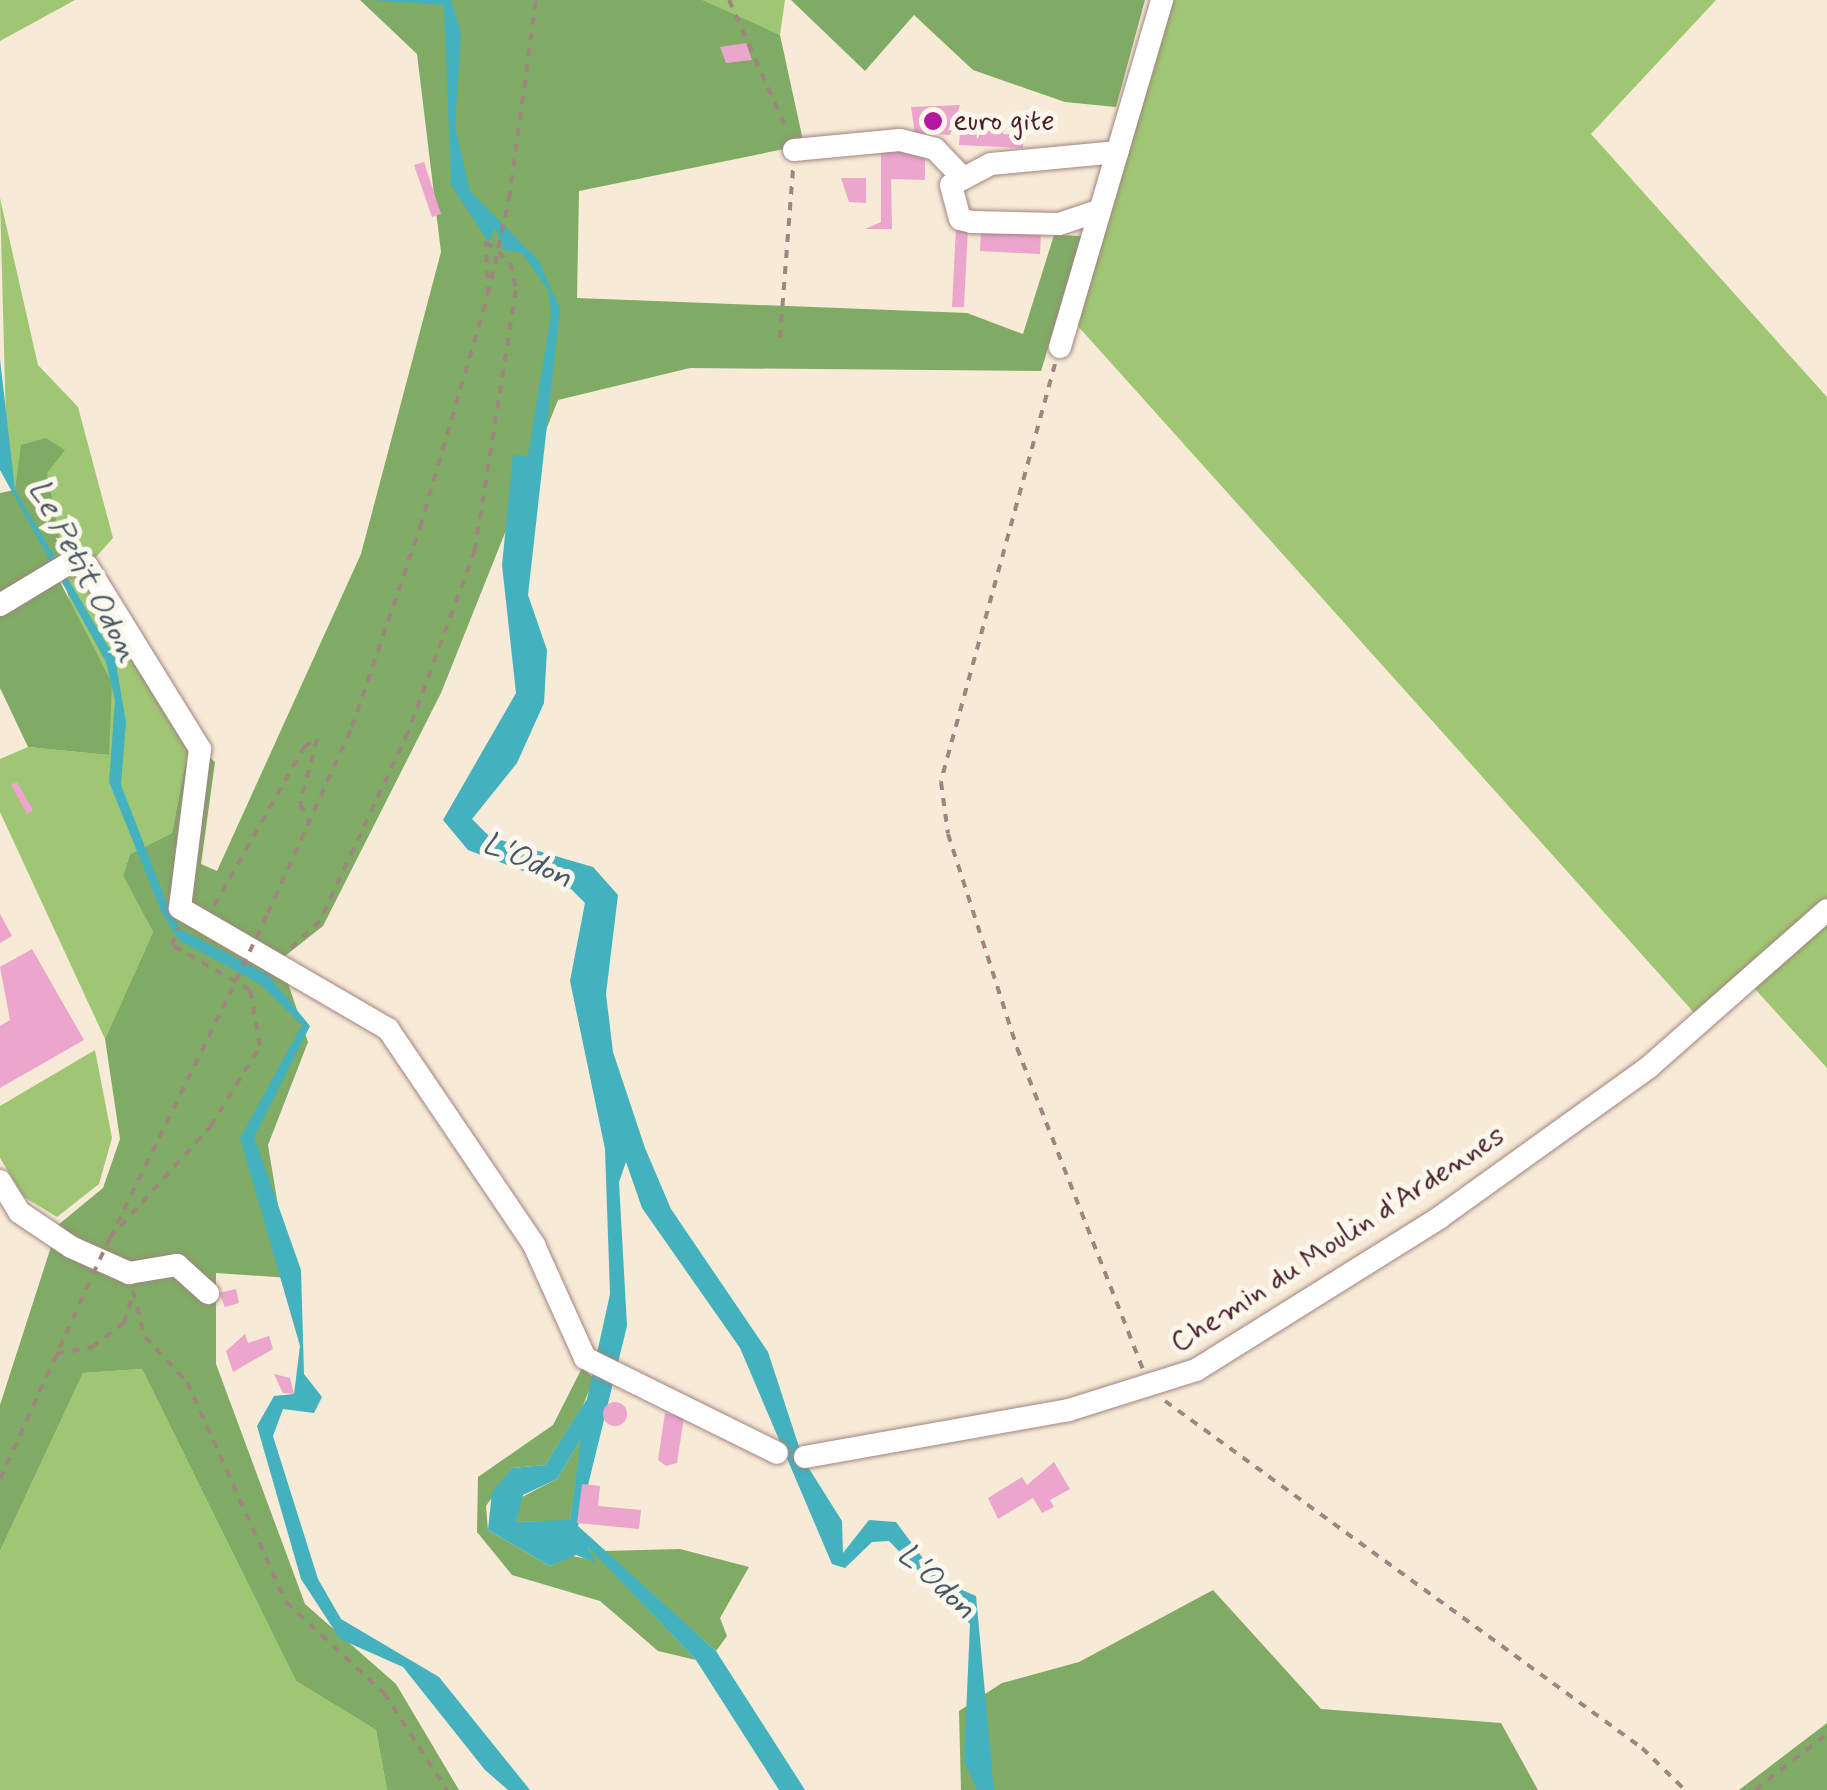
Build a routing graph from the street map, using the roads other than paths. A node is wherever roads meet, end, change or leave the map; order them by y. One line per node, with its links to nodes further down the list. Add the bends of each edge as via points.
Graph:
1 (1162, 0): 3 (street)
2 (794, 150): 4 (street, via 900,140 936,149)
3 (1117, 152): 4 (street); 5 (street)
4 (960, 175): 5 (street, via 950,192 960,219 1060,224)
5 (1098, 211): 6 (street)
6 (1060, 348)
7 (0, 605): 11 (street, via 60,569 88,566 200,748 179,868 180,908 202,928 276,962 388,1029 534,1245 606,1372)
8 (1827, 910): 12 (street, Chemin du Moulin d'Ardennes, via 1649,1067 1471,1194 1153,1390)
9 (0, 1181): 10 (street, via 19,1212 131,1283 177,1265)
10 (208, 1293)
11 (777, 1453)
12 (805, 1457)

